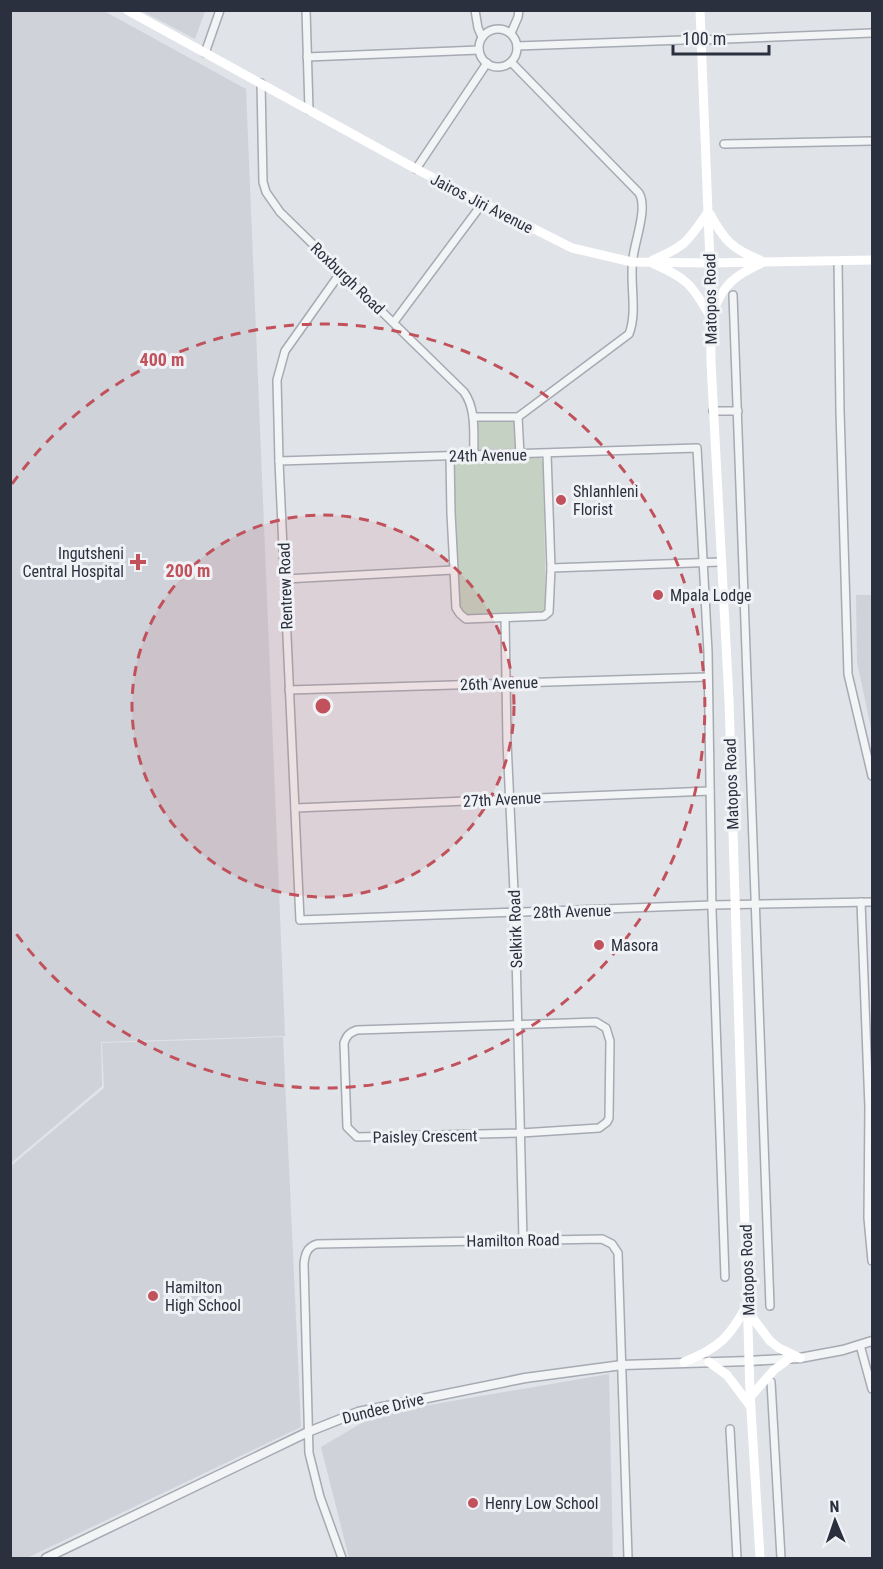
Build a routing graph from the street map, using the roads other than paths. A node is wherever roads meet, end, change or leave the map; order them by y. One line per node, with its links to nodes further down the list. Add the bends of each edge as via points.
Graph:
1 (127, 10): 14 (main road, Jairos Jiri Avenue)
2 (220, 10): 14 (street)
3 (306, 10): 15 (street)
4 (475, 10): 9 (street)
5 (519, 10): 7 (street)
6 (700, 10): 11 (main road, Matopos Road)
7 (511, 33): 9 (street, via 496,29); 12 (street)
8 (873, 33): 11 (street)
9 (482, 37): 13 (street)
10 (682, 40): 12 (street)
11 (701, 40): 24 (main road, Matopos Road)
12 (517, 46): 16 (street)
13 (479, 50): 15 (street); 17 (street)
14 (205, 54): 18 (main road, Jairos Jiri Avenue)
15 (308, 57): 19 (street)
16 (511, 62): 17 (street, via 499,67); 27 (street, via 642,198)
17 (487, 63): 22 (street)
18 (261, 83): 19 (main road, Jairos Jiri Avenue); 31 (street, Roxburgh Road, via 266,192 280,212)
19 (309, 110): 22 (main road, Jairos Jiri Avenue)
20 (873, 141): 21 (street)
21 (724, 144)
22 (416, 169): 23 (main road, Jairos Jiri Avenue)
23 (482, 204): 27 (main road, Jairos Jiri Avenue, via 565,246); 34 (street)
24 (708, 212): 28 (main road, via 688,241); 29 (main road, via 738,251); 30 (main road, Matopos Road)
25 (873, 260): 26 (main road, Jairos Jiri Avenue)
26 (838, 261): 29 (main road, Jairos Jiri Avenue); 53 (street, via 848,674)
27 (632, 262): 28 (main road, Jairos Jiri Avenue); 38 (street, via 629,334)
28 (648, 262): 30 (main road, Jairos Jiri Avenue); 33 (main road, via 687,281)
29 (765, 262): 30 (main road, Jairos Jiri Avenue); 33 (main road, via 732,280)
30 (710, 263): 33 (main road, Matopos Road)
31 (341, 272): 34 (street, Roxburgh Road); 43 (street, Rentrew Road, via 281,360 277,380)
32 (733, 295): 36 (street)
33 (711, 318): 35 (main road, Matopos Road)
34 (394, 322): 37 (street, Roxburgh Road, via 464,392)
35 (712, 411): 36 (street); 44 (main road, Matopos Road)
36 (738, 411): 59 (street)
37 (473, 417): 38 (street); 42 (street, Roxburgh Road)
38 (518, 417): 40 (street)
39 (547, 454): 40 (street, 24th Avenue); 45 (street, 24th Avenue, via 697,448); 46 (street)
40 (520, 455): 42 (street, 24th Avenue)
41 (450, 456): 42 (street, 24th Avenue); 43 (street, 24th Avenue); 47 (street)
42 (474, 456)
43 (279, 461): 48 (street, Rentrew Road)
44 (720, 562): 45 (street); 61 (main road, Matopos Road)
45 (703, 563): 46 (street); 50 (street)
46 (551, 568): 49 (street, via 548,614)
47 (453, 570): 48 (street); 49 (street, via 460,615 466,619)
48 (285, 579): 52 (street, Rentrew Road)
49 (505, 618): 51 (street, Selkirk Road)
50 (708, 677): 51 (street, 26th Avenue); 54 (street)
51 (506, 683): 52 (street, 26th Avenue); 55 (street, Selkirk Road)
52 (289, 690): 56 (street, Rentrew Road)
53 (873, 776)
54 (710, 791): 55 (street, 27th Avenue); 60 (street)
55 (510, 799): 56 (street, 27th Avenue); 62 (street, Selkirk Road)
56 (295, 808): 63 (street, Rentrew Road)
57 (861, 902): 58 (street, 28th Avenue); 59 (street, 28th Avenue); 64 (street)
58 (873, 902)
59 (757, 904): 61 (street, 28th Avenue); 72 (street)
60 (712, 905): 61 (street, 28th Avenue); 62 (street, 28th Avenue); 71 (street)
61 (735, 905): 73 (main road, Matopos Road)
62 (515, 913): 63 (street, 28th Avenue); 65 (street, Selkirk Road)
63 (300, 920)
64 (869, 1004): 66 (street)
65 (518, 1024): 67 (street, Selkirk Road); 67 (street, via 596,1022 606,1028 610,1041 607,1122 594,1130); 67 (street, Paisley Crescent, via 357,1030 348,1034 344,1043 346,1122 357,1137)
66 (871, 1107): 68 (street)
67 (521, 1133): 69 (street, Selkirk Road)
68 (870, 1207): 70 (street)
69 (523, 1240): 81 (street, Hamilton Road, via 602,1239 616,1249); 86 (street, Hamilton Road, via 317,1244 307,1251 304,1264)
70 (873, 1261)
71 (725, 1277)
72 (770, 1306)
73 (748, 1308): 76 (main road, via 770,1341); 78 (main road, Matopos Road); 79 (main road, via 727,1337)
74 (873, 1341): 75 (street, Dundee Drive)
75 (860, 1345): 76 (street, Dundee Drive); 83 (street)
76 (800, 1358): 77 (street, Dundee Drive)
77 (790, 1359): 78 (street, Dundee Drive); 84 (main road, via 774,1370)
78 (749, 1361): 80 (street, Dundee Drive); 84 (main road, Matopos Road)
79 (684, 1362): 80 (street, Dundee Drive); 81 (street, Dundee Drive)
80 (709, 1362): 84 (main road)
81 (622, 1365): 86 (street, Dundee Drive, via 525,1378 399,1403 358,1412); 89 (street)
82 (771, 1382): 92 (street)
83 (873, 1389)
84 (751, 1401): 91 (main road, Matopos Road)
85 (730, 1429): 90 (street)
86 (308, 1432): 87 (street, Dundee Drive); 88 (street, via 320,1497)
87 (46, 1558)
88 (342, 1558)
89 (628, 1558)
90 (737, 1558)
91 (760, 1558)
92 (781, 1558)

